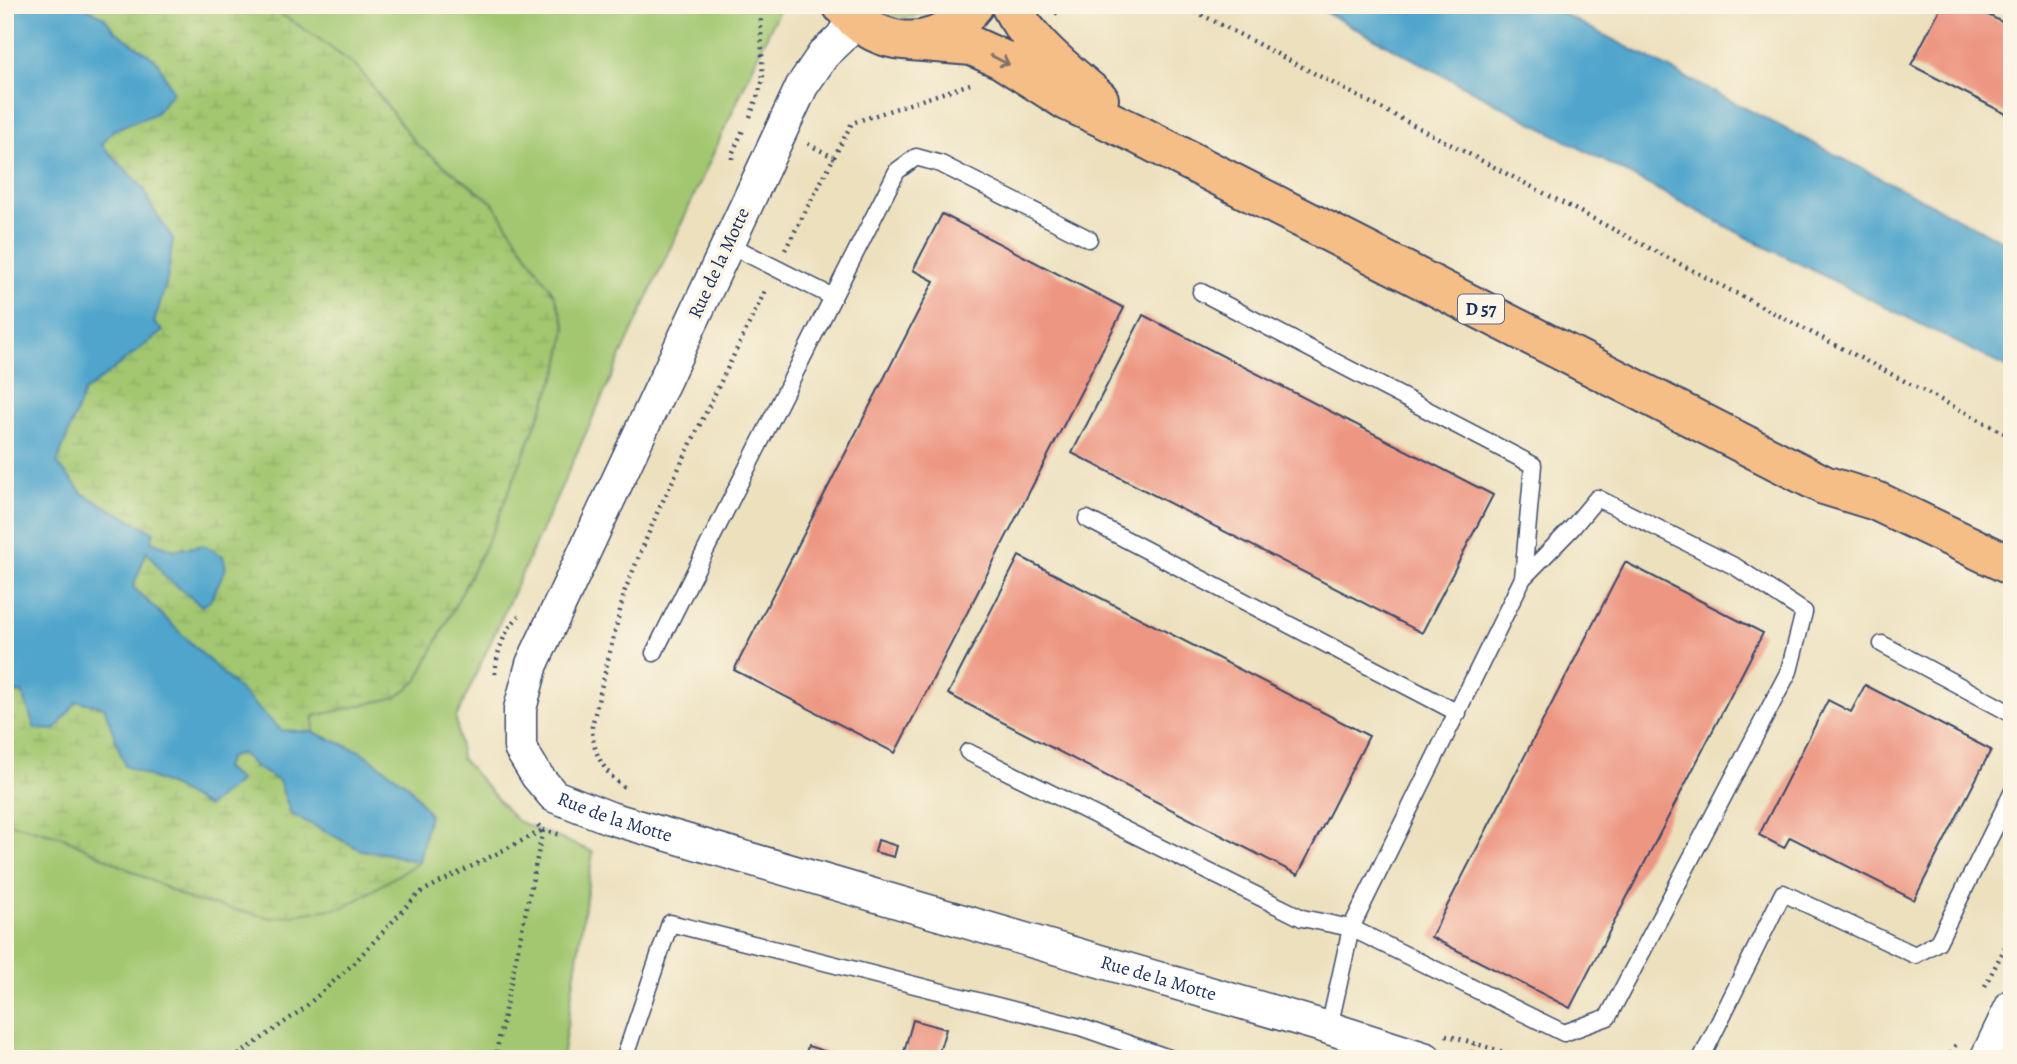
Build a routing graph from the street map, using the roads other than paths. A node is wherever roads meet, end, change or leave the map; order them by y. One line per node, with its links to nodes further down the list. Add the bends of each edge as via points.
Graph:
1 (974, 5): 4 (main road, via 959,23 936,36)
2 (1010, 5): 5 (main road, D 57, via 1050,55)
3 (848, 12): 4 (main road, via 880,35); 7 (street, Rue de la Motte, via 841,38 802,86)
4 (911, 41): 5 (main road, D 57, via 972,46)
5 (1137, 134): 10 (main road, D 57)
6 (1089, 239): 9 (lane, via 941,164 916,157 897,171)
7 (728, 243): 9 (lane); 24 (street, Rue de la Motte, via 533,664 520,709 520,748 537,776 554,796 610,818)
8 (1201, 292): 13 (lane, via 1533,465)
9 (833, 296): 16 (lane)
10 (1824, 485): 12 (main road, D 57, via 1876,500); 14 (main road, D 57, via 1866,518)
11 (1087, 519): 17 (lane)
12 (2012, 566)
13 (1523, 578): 17 (lane); 22 (lane, via 1597,498 1736,567 1804,612 1789,671 1608,1017 1564,1033)
14 (2012, 592)
15 (1882, 644): 18 (lane)
16 (653, 653)
17 (1458, 713): 22 (lane)
18 (2012, 714)
19 (968, 752): 22 (lane, via 1302,918)
20 (2012, 793): 21 (lane)
21 (2007, 817): 28 (lane, via 1938,942 1915,955 1783,893)
22 (1351, 929): 24 (lane)
23 (2012, 1005): 29 (street)
24 (1329, 1028): 25 (street, Rue de la Motte)
25 (1432, 1045)
26 (624, 1059): 27 (lane, via 670,923 1080,1027)
27 (1172, 1059)
28 (1701, 1059)
29 (1986, 1059)

